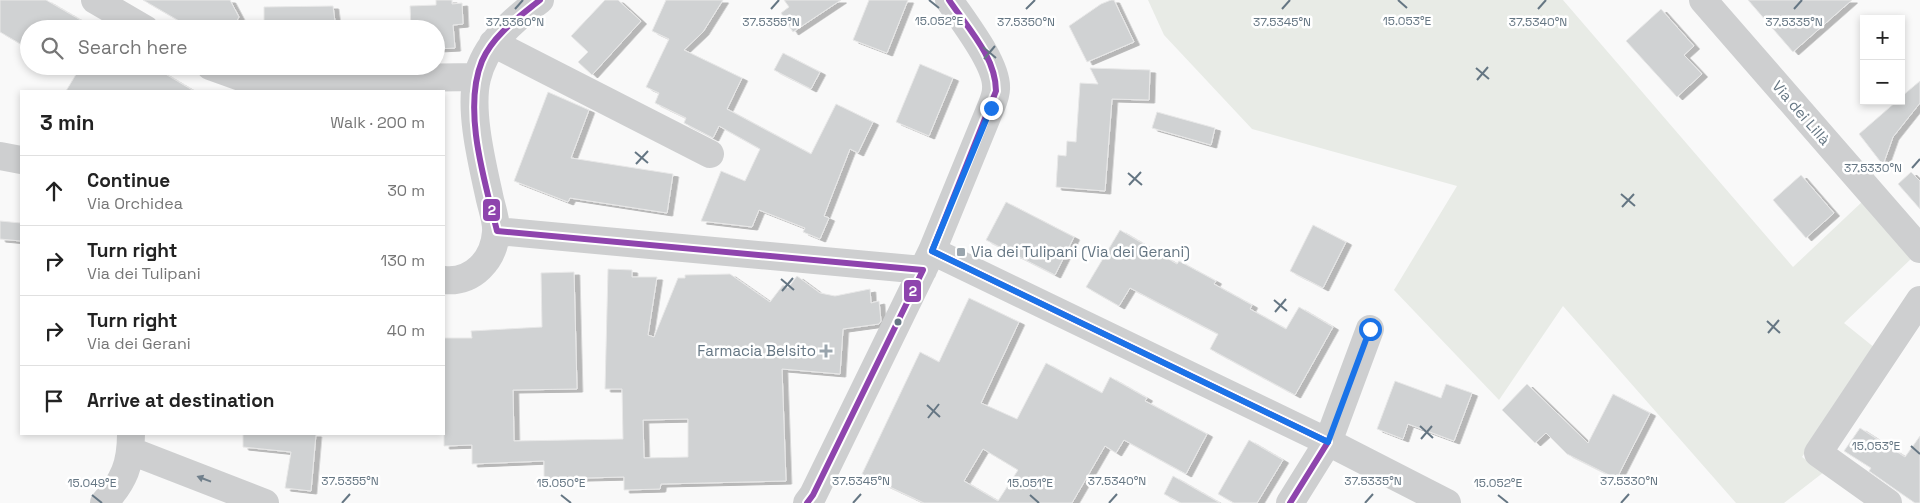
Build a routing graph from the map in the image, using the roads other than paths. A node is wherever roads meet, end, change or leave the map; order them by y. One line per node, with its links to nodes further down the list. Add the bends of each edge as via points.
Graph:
1 (95, 0): 5 (street)
2 (540, 0): 6 (street, via 521,14)
3 (949, 0): 14 (street, via 988,59 996,88 991,108)
4 (1702, 0): 13 (street, Via dei Lillà)
5 (129, 20)
6 (494, 43): 8 (street); 9 (street)
7 (233, 75): 8 (street, via 249,80)
8 (477, 77): 12 (street, via 474,91 479,148)
9 (710, 154)
10 (0, 156): 11 (street)
11 (20, 160)
12 (497, 231): 14 (street); 15 (street, via 493,249 477,272 464,278)
13 (1920, 249)
14 (928, 261): 19 (street); 22 (street)
15 (445, 280)
16 (1920, 300): 25 (street, via 1818,453)
17 (1370, 329): 19 (street)
18 (131, 442): 20 (street, one-way to 18); 21 (street, via 127,468 119,487)
19 (1328, 442): 23 (street); 24 (street)
20 (249, 500)
21 (104, 503)
22 (807, 503)
23 (1290, 503)
24 (1447, 503)
25 (1888, 503)

